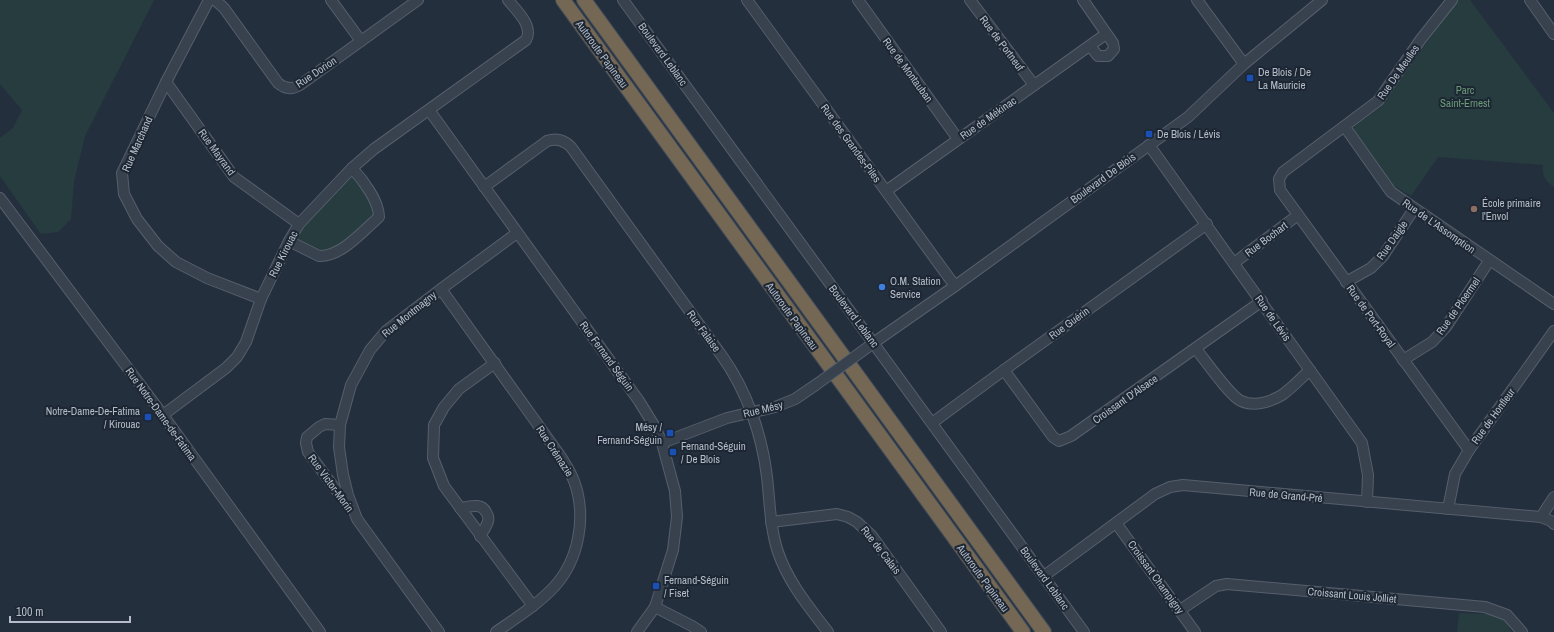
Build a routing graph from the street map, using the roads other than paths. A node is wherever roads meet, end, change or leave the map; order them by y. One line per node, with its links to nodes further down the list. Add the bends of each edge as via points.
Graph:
1 (209, 0): 24 (street, Rue Marchand)
2 (215, 0): 21 (street, Rue Dorion, via 224,8 278,83 288,88 300,85)
3 (331, 0): 21 (street)
4 (418, 0): 21 (street, Rue Dorion)
5 (508, 0): 26 (street, via 527,26 529,32 526,40)
6 (559, 0): 18 (highway)
7 (563, 0): 18 (highway, Autoroute Papineau)
8 (584, 0): 84 (highway, Autoroute Papineau)
9 (623, 0): 50 (street, Boulevard Leblanc)
10 (747, 0): 33 (street, Rue des Grandes-Piles)
11 (858, 0): 28 (street, Rue de Montauban)
12 (970, 0): 25 (street, Rue de Portneuf)
13 (1083, 0): 19 (street)
14 (1197, 0): 23 (street)
15 (1322, 0): 23 (street, Boulevard De Blois)
16 (1452, 0): 27 (street, Rue De Meulles, via 1378,101)
17 (1530, 0): 20 (street)
18 (581, 25): 83 (highway, Autoroute Papineau)
19 (1106, 34): 22 (street, Rue de Mékinac); 22 (street, via 1114,49 1108,56 1098,56)
20 (1554, 34)
21 (361, 41)
22 (1090, 46): 25 (street, Rue de Mékinac)
23 (1244, 64): 29 (street, Boulevard De Blois, via 1188,116)
24 (166, 82): 37 (street, Rue Mayrand, via 234,177); 46 (street, Rue Marchand, via 122,174 124,194 137,219 158,246 176,262 207,278)
25 (1034, 86): 28 (street, Rue de Mékinac)
26 (428, 110): 30 (street, Rue Kirouac); 32 (street, Rue Fernand Séguin)
27 (1345, 127): 31 (street, Rue De Meulles, via 1283,172); 35 (street, Rue de L'Assomption, via 1391,192)
28 (958, 139): 33 (street, Rue de Mékinac)
29 (1149, 145): 38 (street, Rue de Lévis); 44 (street, Boulevard De Blois)
30 (352, 168): 37 (street, Rue Kirouac); 40 (street, via 379,208 379,217 340,251 324,256)
31 (1279, 179): 36 (street, Rue de Port-Royal, via 1280,190)
32 (484, 187): 39 (street, Rue Fernand Séguin); 56 (street, Rue Falaise, via 547,141 560,140 568,143 728,364)
33 (886, 191): 44 (street, Rue des Grandes-Piles)
34 (0, 198): 57 (street, Rue Notre-Dame-de-Fatima)
35 (1414, 209): 41 (street, Rue de L'Assomption); 43 (street, Rue Daigle, via 1371,268)
36 (1298, 215): 42 (street, Rue Bochart); 43 (street, Rue de Port-Royal)
37 (299, 224): 40 (street, Rue Kirouac)
38 (1207, 224): 42 (street, Rue de Lévis); 54 (street, Rue Guérin)
39 (517, 232): 45 (street, Rue Montmagny); 60 (street, Rue Fernand Séguin, via 642,405)
40 (289, 241): 46 (street, Rue Kirouac)
41 (1489, 261): 48 (street, Rue de L'Assomption); 52 (street, Rue de Ploermel, via 1446,327 1432,342)
42 (1234, 263): 47 (street, Rue de Lévis)
43 (1346, 282): 52 (street, Rue de Port-Royal)
44 (955, 286): 50 (street, Boulevard De Blois)
45 (441, 288): 53 (street, Rue Crémazie); 59 (street, Rue Montmagny, via 386,331 370,350 351,385)
46 (262, 299): 57 (street, Rue Kirouac, via 246,342 237,357)
47 (1262, 301): 51 (street, Croissant D'Alsace); 55 (street, Rue de Lévis)
48 (1554, 304)
49 (1554, 331): 61 (street, Rue de Honfleur)
50 (871, 344): 56 (street, Rue Mésy, bridge, via 789,402 775,408); 58 (street, Boulevard Leblanc)
51 (1196, 349): 54 (street, Croissant D'Alsace, via 1071,436 1059,441 1053,437); 55 (street, via 1232,394 1240,401 1253,404 1268,402 1283,394)
52 (1403, 360): 61 (street, Rue de Port-Royal)
53 (495, 364): 64 (street, via 459,389 444,407 434,425 432,458 444,486); 73 (street, Rue Crémazie, via 561,457 574,482 579,504 581,523 576,549 567,569 555,587)
54 (1004, 370): 58 (street, Rue Guérin)
55 (1310, 370): 63 (street, Rue de Lévis, via 1362,443 1368,474)
56 (751, 412): 60 (street, Rue Mésy); 68 (street, Rue Falaise, via 765,461)
57 (163, 415): 76 (street, Rue Notre-Dame-de-Fatima)
58 (932, 423): 72 (street, Boulevard Leblanc)
59 (340, 425): 67 (street, Rue Victor-Morin, via 339,447 343,475); 67 (street, Rue Victor-Morin, via 326,424 319,427 307,437 306,443 308,452)
60 (662, 442): 74 (street, Rue Fernand Séguin, via 675,491 677,517 673,550)
61 (1469, 450): 65 (street, Rue de Honfleur, via 1455,474)
62 (1554, 497): 66 (street)
63 (1367, 502): 65 (street, Rue de Grand-Pré); 69 (street, Rue de Grand-Pré, via 1183,485 1170,487 1155,494)
64 (460, 508): 71 (street); 71 (street, via 473,506 485,510 488,522)
65 (1448, 509): 66 (street, Rue de Grand-Pré)
66 (1541, 517): 70 (street, Rue de Grand-Pré)
67 (357, 519): 77 (street, Rue Victor-Morin)
68 (771, 522): 81 (street, Rue Falaise, via 778,552 788,576); 82 (street, Rue de Calais, via 837,514 857,522 872,536)
69 (1116, 523): 72 (street, Rue de Grand-Pré); 75 (street, Croissant Champigny)
70 (1554, 524)
71 (480, 536): 73 (street)
72 (1044, 576): 85 (street, Boulevard Leblanc)
73 (533, 606): 78 (street, Rue Crémazie)
74 (655, 608): 79 (street, Rue Fernand Séguin); 80 (street)
75 (1180, 610): 86 (street, Croissant Champigny); 87 (street, Croissant Louis Jolliet, via 1216,586 1227,584 1485,607 1507,615)
76 (320, 632)
77 (439, 632)
78 (496, 632)
79 (637, 632)
80 (701, 632)
81 (828, 632)
82 (941, 632)
83 (1023, 632)
84 (1044, 632)
85 (1084, 632)
86 (1195, 632)
87 (1522, 632)

